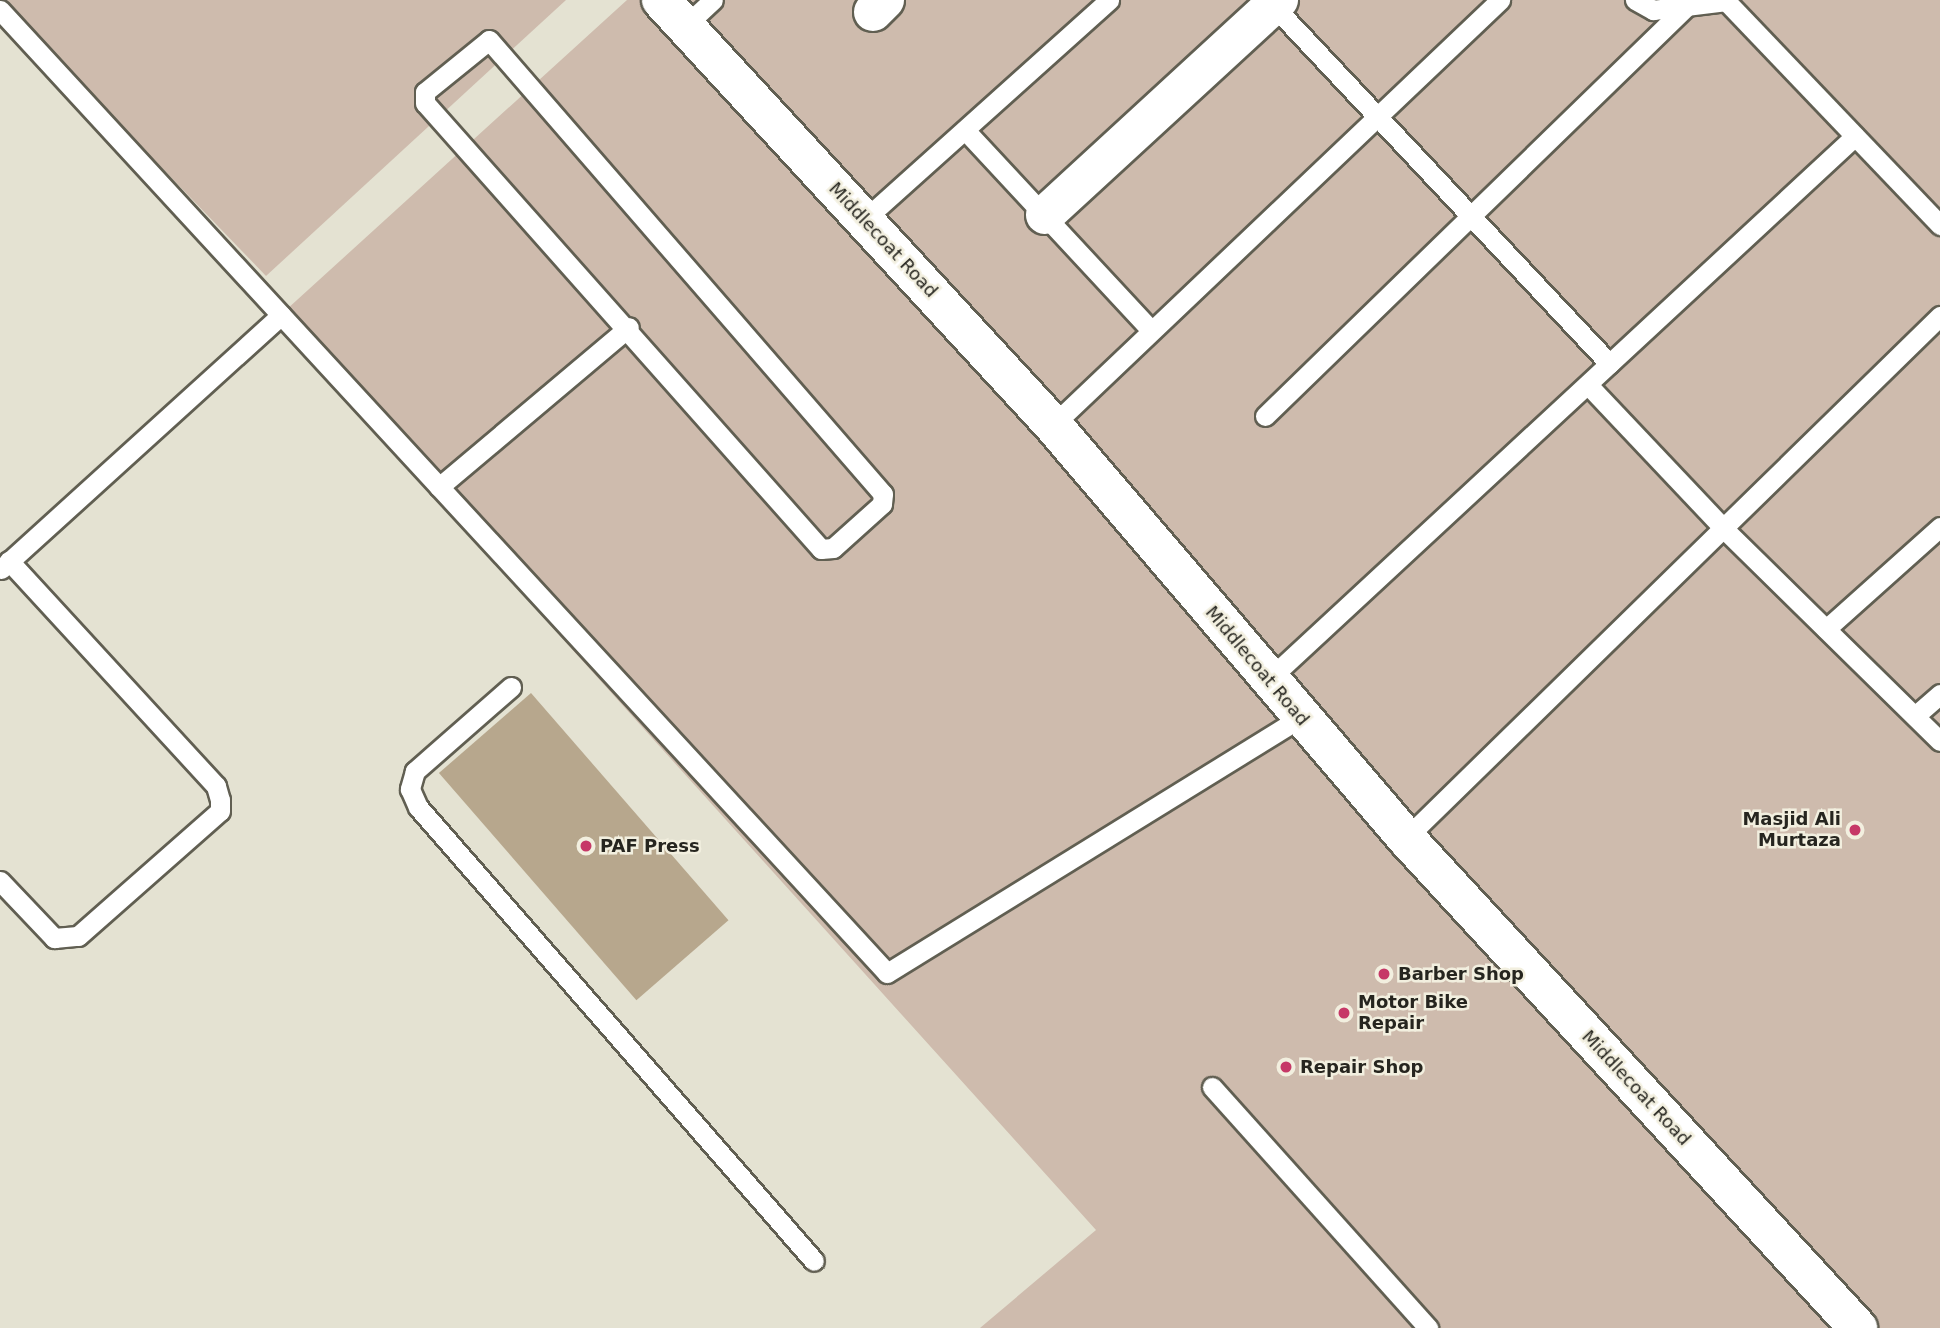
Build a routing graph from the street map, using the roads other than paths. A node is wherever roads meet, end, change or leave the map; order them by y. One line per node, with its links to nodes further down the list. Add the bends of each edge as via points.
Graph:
1 (713, 0): 8 (lane)
2 (1109, 0): 10 (lane)
3 (1500, 0): 9 (lane)
4 (1635, 0): 6 (lane, via 1653,10)
5 (1273, 2): 9 (lane); 12 (street)
6 (1689, 4): 11 (lane, via 1726,1); 13 (lane)
7 (0, 10): 16 (lane)
8 (673, 13): 14 (street, Middlecoat Road)
9 (1379, 118): 13 (lane); 19 (lane)
10 (965, 130): 12 (lane); 14 (lane)
11 (1855, 136): 15 (lane); 20 (lane)
12 (1045, 215): 19 (lane)
13 (1472, 218): 20 (lane); 22 (lane)
14 (865, 219): 23 (street, Middlecoat Road)
15 (1940, 225)
16 (281, 315): 24 (lane); 27 (lane)
17 (1940, 316): 26 (lane)
18 (629, 327): 18 (lane, via 425,103 425,92 485,41 493,41 879,489 882,504 833,548 821,549); 24 (lane)
19 (1151, 330): 23 (lane)
20 (1610, 364): 21 (lane)
21 (1588, 385): 26 (lane); 29 (lane)
22 (1265, 416)
23 (1052, 425): 29 (street, Middlecoat Road)
24 (439, 487): 33 (lane, via 887,973)
25 (1940, 527): 28 (lane)
26 (1723, 528): 28 (lane); 35 (lane)
27 (5, 565): 36 (lane, via 216,786 220,811 78,936 54,938)
28 (1826, 629): 32 (lane)
29 (1268, 680): 33 (street, Middlecoat Road)
30 (511, 687): 38 (lane, via 415,771 410,789 418,807)
31 (1940, 694): 32 (lane)
32 (1916, 715): 34 (lane)
33 (1300, 718): 35 (street, Middlecoat Road)
34 (1940, 741)
35 (1406, 838): 40 (street, Middlecoat Road)
36 (0, 881)
37 (1212, 1087): 39 (lane)
38 (814, 1261)
39 (1428, 1328)
40 (1858, 1328)

